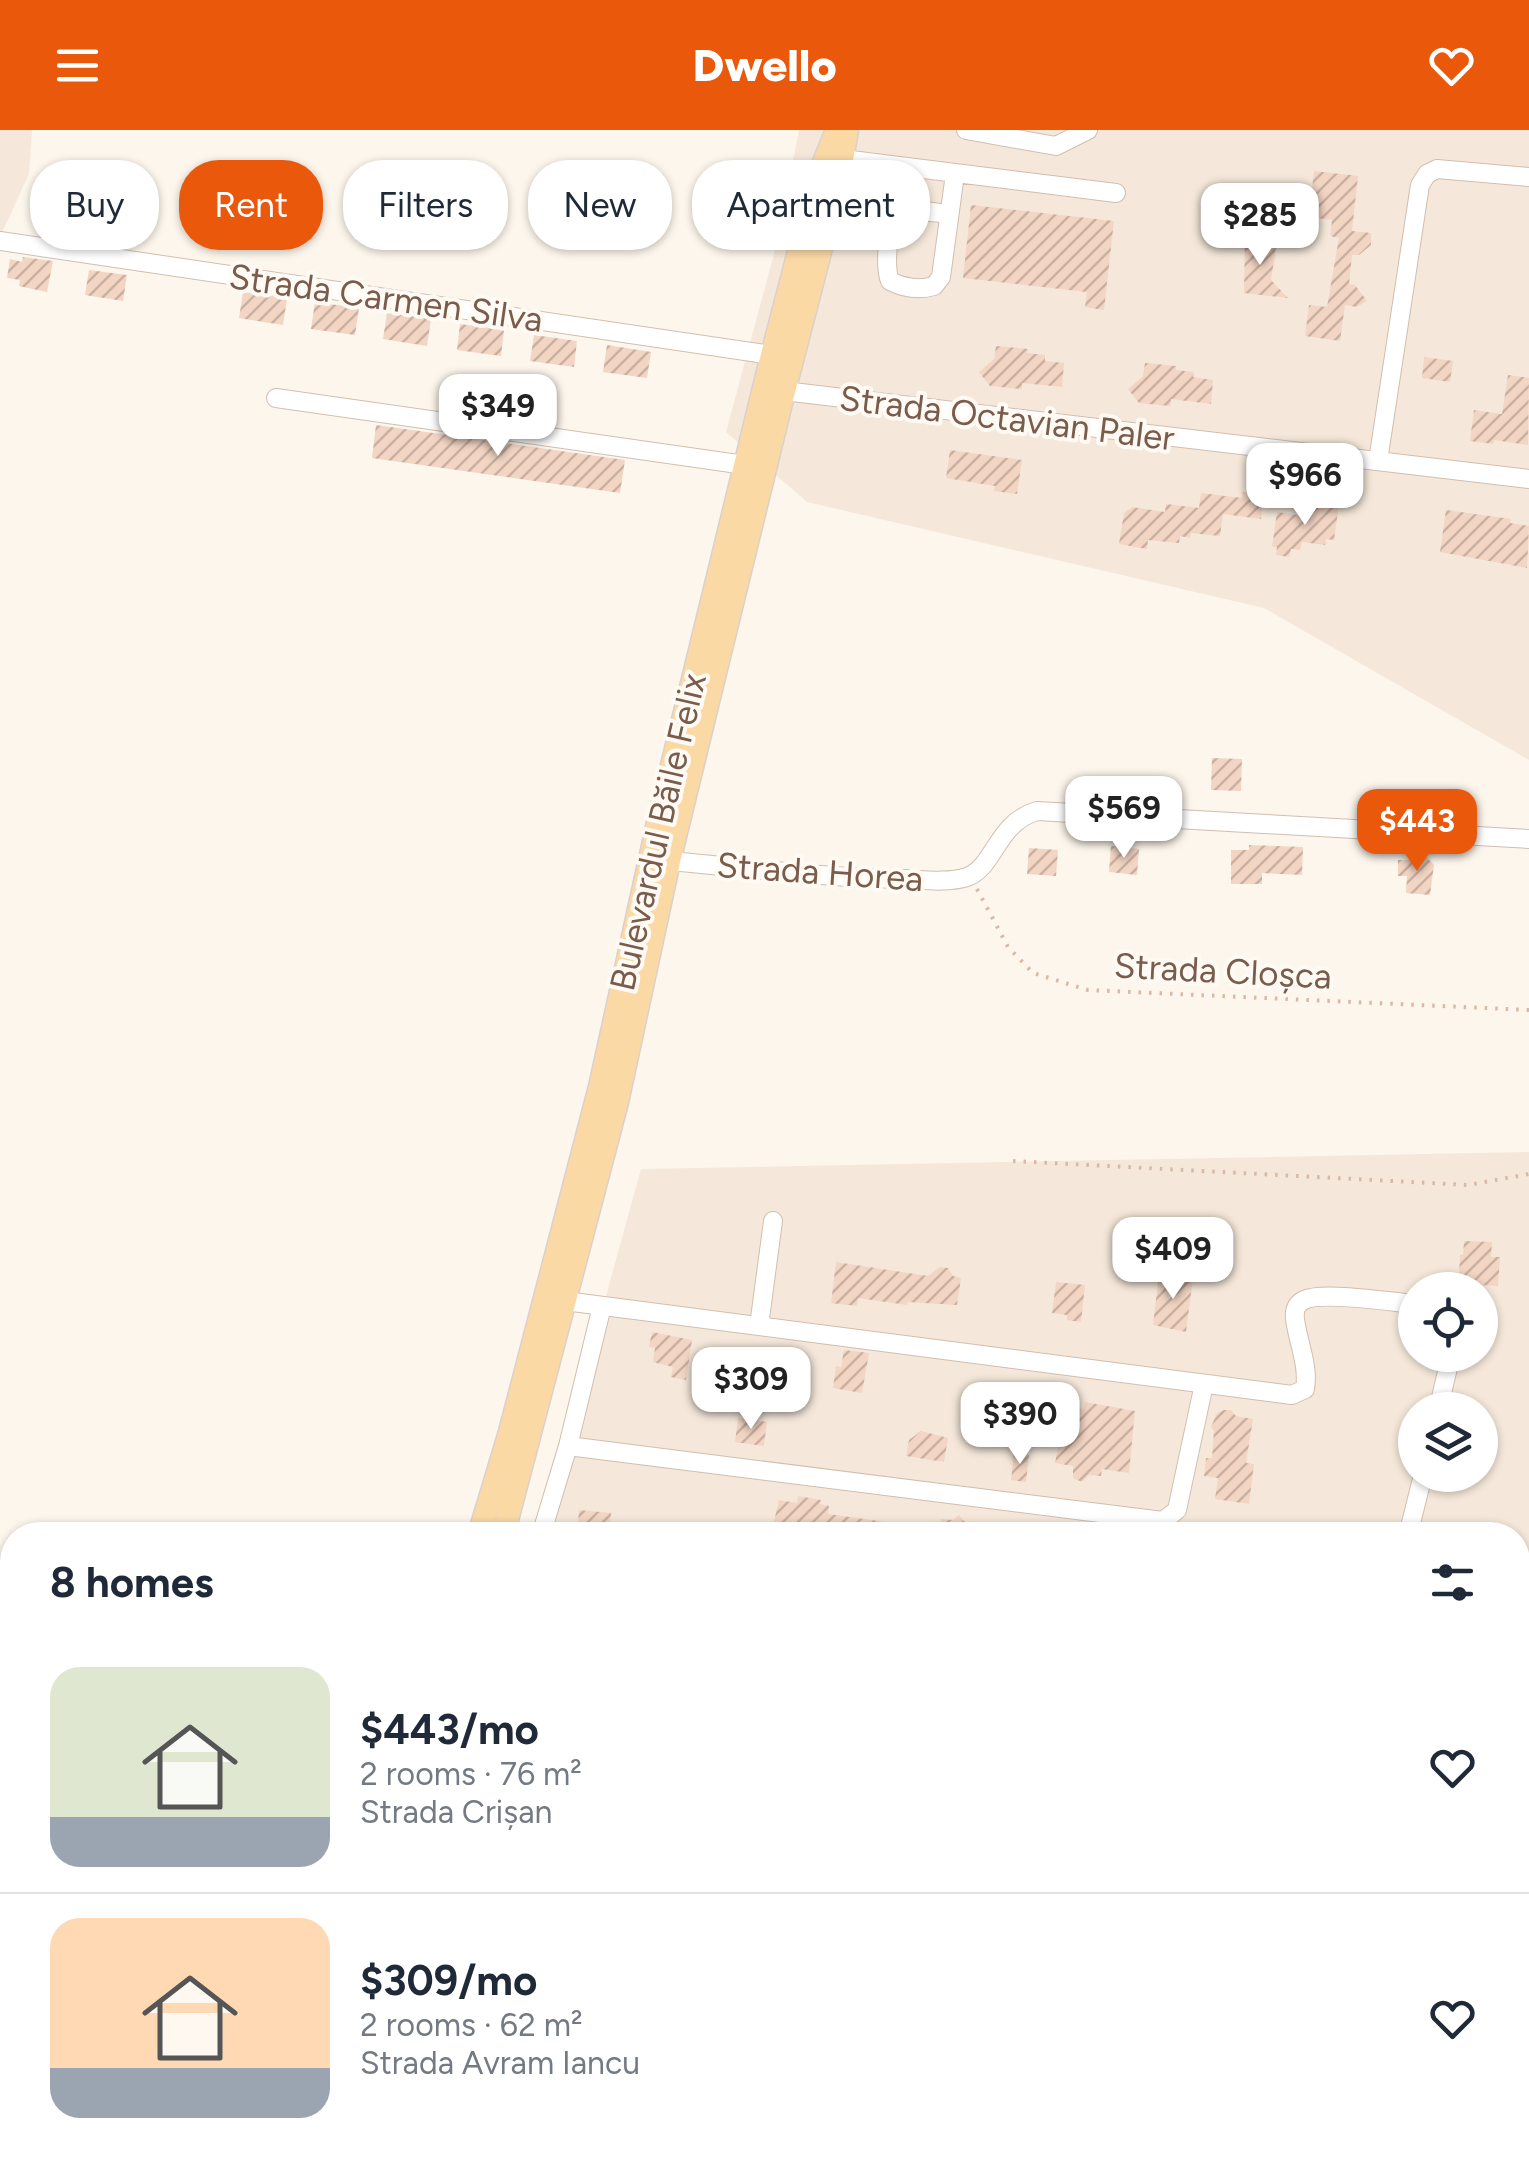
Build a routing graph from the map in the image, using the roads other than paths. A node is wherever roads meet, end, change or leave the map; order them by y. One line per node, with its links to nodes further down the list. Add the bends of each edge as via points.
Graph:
1 (837, 130): 11 (main road, Bulevardul Băile Felix)
2 (847, 130): 5 (main road, Bulevardul Băile Felix)
3 (966, 130): 4 (street, via 1056,146)
4 (1088, 130)
5 (844, 159): 6 (street); 12 (main road, Bulevardul Băile Felix)
6 (954, 174): 8 (street); 9 (street)
7 (1529, 177): 14 (street, via 1437,168 1420,185)
8 (1116, 193)
9 (949, 214): 9 (street, via 941,277 934,286 890,281 887,255 899,216)
10 (0, 240): 11 (street, Strada Carmen Silva)
11 (772, 356): 15 (main road, Bulevardul Băile Felix)
12 (784, 391): 14 (street, Strada Octavian Paler); 18 (main road, Bulevardul Băile Felix)
13 (276, 398): 15 (street)
14 (1378, 462): 16 (street, Strada Octavian Paler)
15 (745, 464): 27 (main road, Bulevardul Băile Felix, via 600,1087)
16 (1529, 479)
17 (1529, 839): 18 (street, Strada Horea, via 1037,811 1020,816 970,876 950,880)
18 (669, 861): 20 (main road, Bulevardul Băile Felix)
19 (773, 1220): 23 (street)
20 (565, 1301): 22 (street); 28 (main road, Bulevardul Băile Felix)
21 (1398, 1303): 24 (street, via 1304,1300 1294,1311 1308,1376 1305,1389 1292,1395)
22 (602, 1306): 23 (street); 25 (street)
23 (759, 1326): 24 (street)
24 (1204, 1384): 25 (street, via 1177,1510 1162,1521)
25 (568, 1446): 29 (street)
26 (1419, 1492): 30 (street)
27 (483, 1522)
28 (506, 1522)
29 (545, 1522)
30 (1411, 1522)

